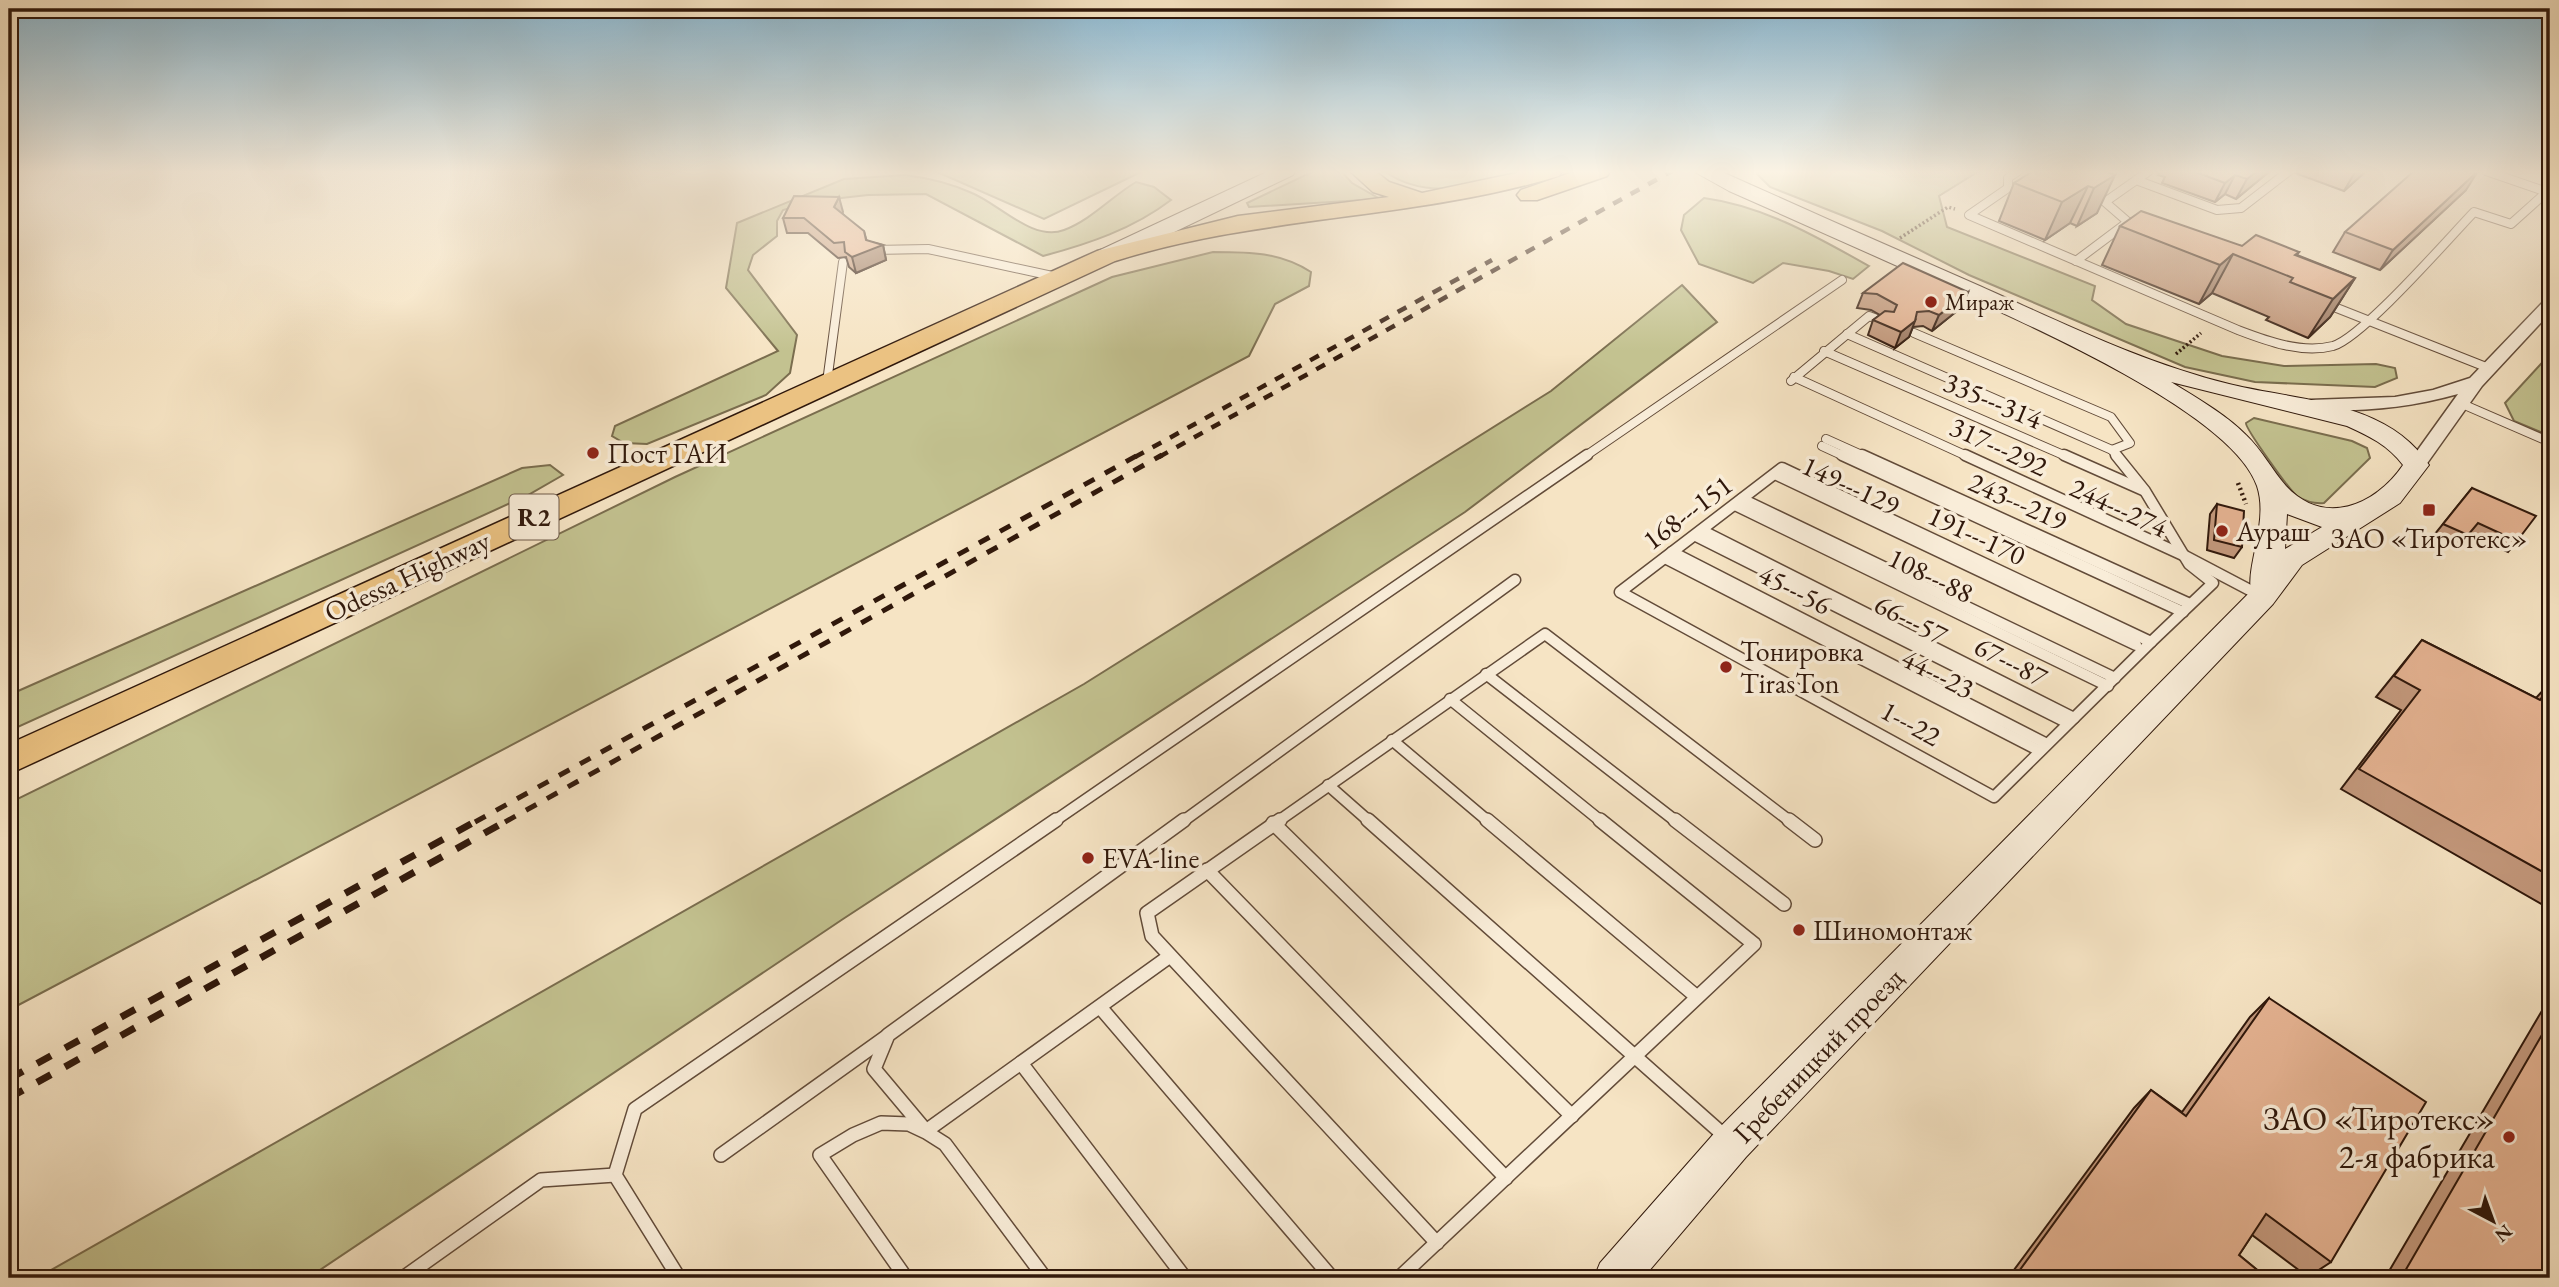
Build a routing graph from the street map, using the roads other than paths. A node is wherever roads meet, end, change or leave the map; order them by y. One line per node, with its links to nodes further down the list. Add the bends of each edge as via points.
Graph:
1 (1159, 231): 9 (street)
2 (1201, 231): 9 (main road, R2)
3 (1292, 231): 18 (main road, R2, via 1203,243 1138,260)
4 (1837, 231): 21 (street)
5 (2006, 231): 10 (lane)
6 (2116, 231): 10 (lane)
7 (2455, 231): 16 (lane)
8 (873, 250): 12 (lane, via 928,249)
9 (1106, 256): 12 (main road, R2)
10 (2076, 261): 16 (lane, via 2270,343 2311,349 2339,344)
11 (842, 262): 24 (lane)
12 (1059, 277): 18 (main road, R2)
13 (1842, 280): 71 (lane, via 635,1109)
14 (2316, 299): 16 (lane)
15 (2550, 304): 23 (street)
16 (2368, 320): 23 (lane)
17 (1885, 322): 20 (lane, via 1870,316)
18 (959, 324): 24 (main road, Odessa Highway / R2)
19 (1914, 333): 33 (lane, via 2111,417 2130,443)
20 (1847, 334): 22 (lane); 33 (lane)
21 (2088, 343): 27 (street); 30 (street)
22 (1824, 351): 37 (lane, 335---314); 42 (lane, 317---292, via 1792,379)
23 (2491, 369): 25 (street)
24 (827, 382): 55 (main road, Odessa Highway / R2)
25 (2476, 382): 28 (street); 29 (street, via 2436,396 2386,404)
26 (1802, 386): 42 (lane, 244---274)
27 (2259, 400): 29 (street); 30 (street, via 2244,403 2228,415)
28 (2460, 403): 31 (lane); 34 (street)
29 (2294, 404): 34 (street, via 2377,431 2407,450)
30 (2232, 437): 36 (street)
31 (2550, 442)
32 (1824, 443): 46 (lane)
33 (2112, 450): 37 (lane)
34 (2416, 465): 39 (street, Гребеницкий проезд, via 2390,496)
35 (1779, 471): 38 (lane, 168---151); 47 (lane, 191---170); 48 (lane, 149---129)
36 (2270, 482): 39 (street, via 2281,496 2307,513); 45 (street, via 2275,533)
37 (2145, 491): 42 (lane)
38 (1739, 502): 40 (lane, 168---151); 50 (lane, 108---88)
39 (2357, 518): 45 (street, Гребеницкий проезд, via 2292,558)
40 (1700, 533): 41 (lane, 168---151); 52 (lane, 66---57)
41 (1669, 555): 44 (lane, 168---151); 54 (lane, 44---23)
42 (2187, 560): 45 (lane); 46 (lane, via 2213,583)
43 (1515, 580): 64 (lane)
44 (1620, 592): 54 (lane, 1---22, via 1994,797)
45 (2263, 597): 69 (street, Гребеницкий проезд)
46 (2186, 608): 47 (lane)
47 (2152, 642): 50 (lane)
48 (2136, 645)
49 (1486, 674): 51 (lane); 58 (lane, via 1545,634); 60 (lane)
50 (2112, 682): 52 (lane)
51 (1450, 699): 53 (lane); 62 (lane, via 1754,944)
52 (2071, 720): 54 (lane)
53 (1392, 740): 56 (lane); 62 (lane)
54 (2044, 748)
55 (9, 760)
56 (1328, 785): 57 (lane); 65 (lane)
57 (1273, 823): 59 (lane); 67 (lane)
58 (1815, 840)
59 (1207, 870): 61 (lane, via 1147,913 1152,936); 72 (lane)
60 (1784, 904)
61 (1170, 956): 63 (lane); 73 (lane)
62 (1697, 997): 65 (lane)
63 (1100, 1007): 66 (lane); 79 (lane)
64 (888, 1035): 68 (lane, via 874,1069); 70 (lane)
65 (1636, 1055): 67 (lane); 69 (lane)
66 (1021, 1063): 68 (lane); 78 (lane)
67 (1572, 1116): 72 (lane)
68 (926, 1130): 76 (lane, via 900,1121 872,1123 820,1155); 77 (lane, via 945,1144)
69 (1732, 1143): 81 (street, Гребеницкий проезд)
70 (721, 1155)
71 (615, 1175): 74 (lane, via 541,1180); 75 (lane)
72 (1506, 1178): 73 (lane)
73 (1437, 1243): 80 (lane)
74 (403, 1278)
75 (679, 1278)
76 (906, 1278)
77 (1045, 1278)
78 (1185, 1278)
79 (1332, 1278)
80 (1399, 1278)
81 (1615, 1278)

